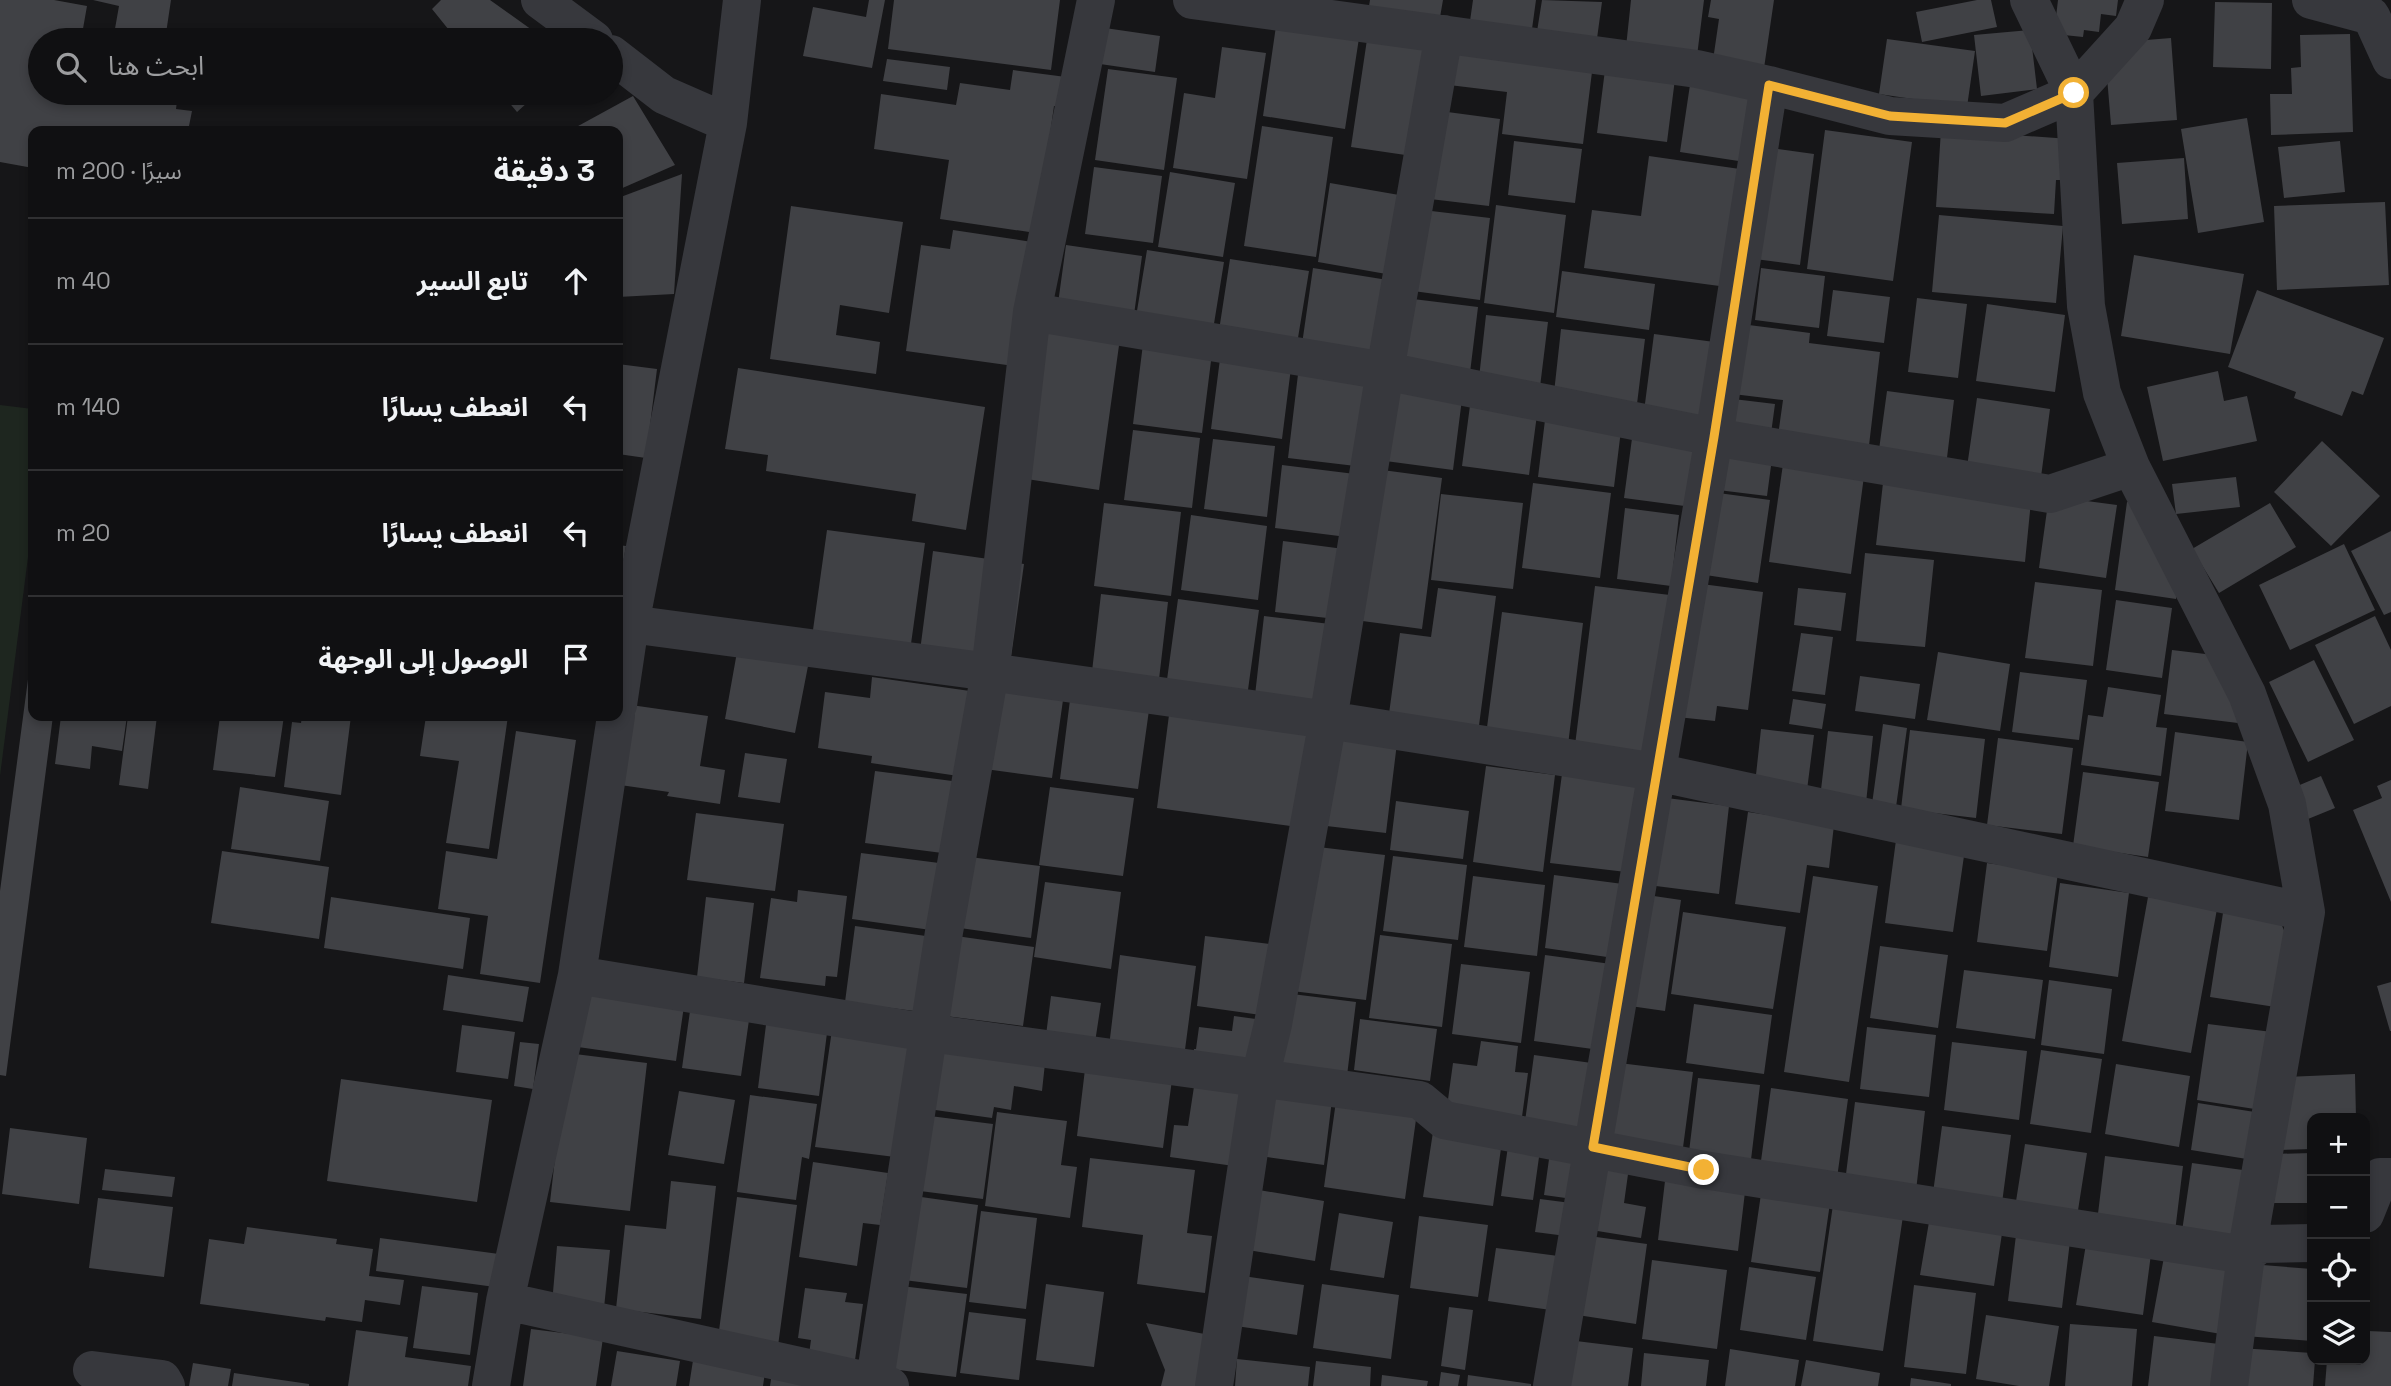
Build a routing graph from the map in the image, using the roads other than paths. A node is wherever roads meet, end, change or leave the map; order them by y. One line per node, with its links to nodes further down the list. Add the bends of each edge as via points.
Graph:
1 (540, 0): 8 (street)
2 (742, 0): 14 (street)
3 (1096, 0): 15 (street)
4 (1192, 0): 9 (street)
5 (2029, 0): 13 (street)
6 (2145, 0): 13 (street, via 2133,28)
7 (2311, 0): 10 (street, via 2371,16)
8 (578, 28)
9 (1444, 34): 12 (street, via 1698,69); 16 (street)
10 (2391, 60)
11 (623, 63): 14 (street, via 664,95)
12 (1769, 85): 13 (street, via 1890,116 2005,123); 17 (street)
13 (2074, 93): 18 (street, via 2086,306 2102,393)
14 (728, 123): 19 (street)
15 (1032, 312): 16 (street); 21 (street)
16 (1385, 371): 17 (street); 22 (street)
17 (1714, 437): 18 (street, via 2050,494); 24 (street)
18 (2130, 467): 25 (street, via 2247,694 2287,804)
19 (630, 624): 20 (street); 21 (street)
20 (623, 671)
21 (990, 671): 22 (street); 27 (street)
22 (1328, 720): 24 (street); 28 (street)
23 (615, 721): 26 (street)
24 (1656, 772): 25 (street); 29 (street)
25 (2306, 912): 33 (street)
26 (577, 975): 27 (street); 34 (street)
27 (929, 1032): 28 (street); 36 (street)
28 (1260, 1078): 29 (street, via 1420,1100 1444,1120); 39 (street)
29 (1593, 1147): 33 (street, via 1718,1172); 40 (street)
30 (2391, 1178): 31 (street, via 2380,1177)
31 (2370, 1202)
32 (2307, 1243): 33 (street, via 2260,1244)
33 (2246, 1255): 41 (street)
34 (505, 1301): 36 (street); 38 (street)
35 (92, 1370): 37 (street, via 162,1379)
36 (879, 1385)
37 (166, 1386)
38 (491, 1386)
39 (1214, 1386)
40 (1552, 1386)
41 (2230, 1386)

